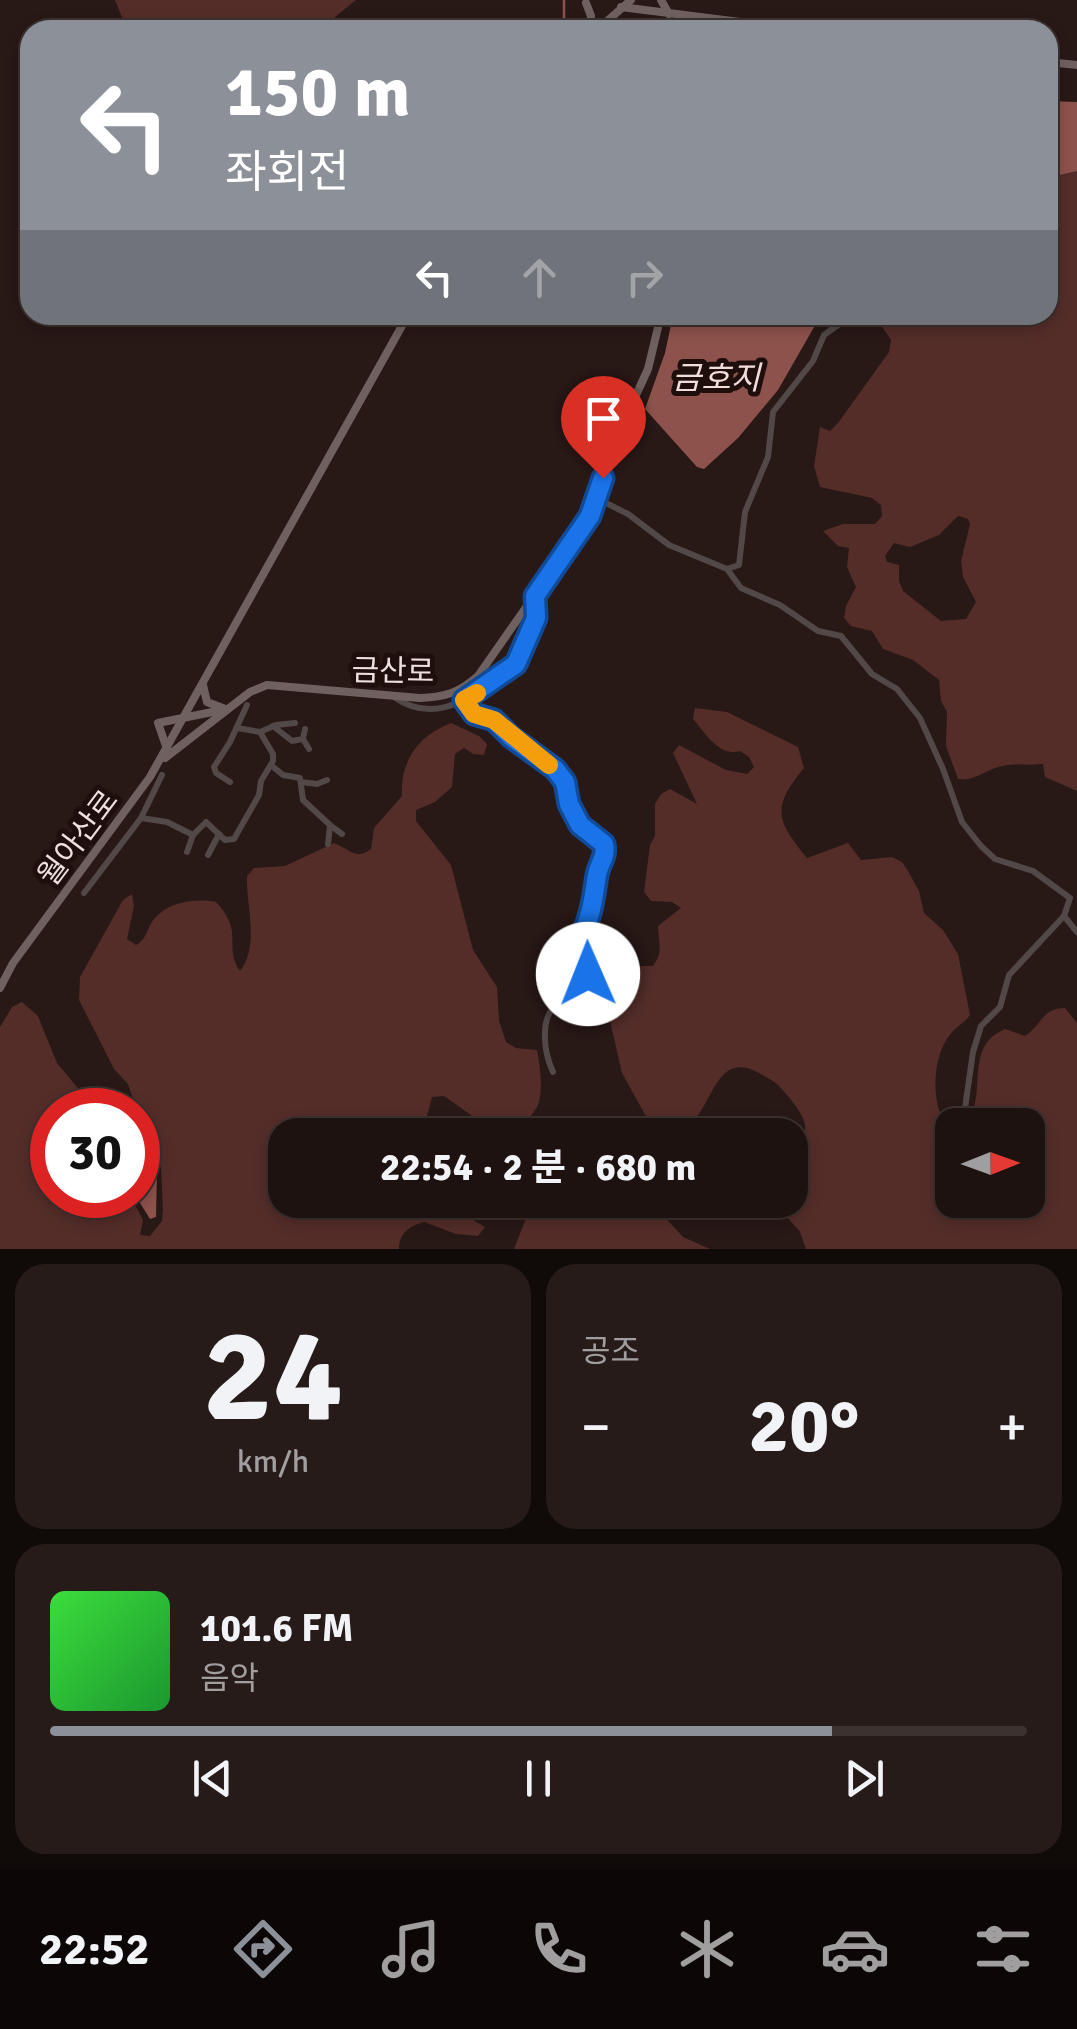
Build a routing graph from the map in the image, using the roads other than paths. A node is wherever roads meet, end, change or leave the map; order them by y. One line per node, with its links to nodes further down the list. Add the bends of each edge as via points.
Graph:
1 (631, 0): 4 (street)
2 (660, 0): 5 (street)
3 (586, 3): 6 (street)
4 (621, 7): 5 (street); 7 (street)
5 (669, 14): 8 (street)
6 (592, 20)
7 (606, 20)
8 (722, 20)
9 (402, 325): 15 (street)
10 (659, 325): 12 (street, 금산로)
11 (837, 325): 13 (street, via 773,412 768,456 745,512 739,565)
12 (598, 499): 13 (street, via 669,545); 14 (street, 금산로)
13 (727, 569): 44 (street, via 741,588 818,632 841,636 872,674 897,689 920,718 962,822 995,859 1033,872 1070,898)
14 (535, 596): 16 (street, 금산로, via 463,690); 17 (street, via 536,618 516,664)
15 (203, 685): 19 (street, via 207,702); 20 (street)
16 (394, 697): 17 (street, via 428,710); 19 (street, 금산로, via 277,684)
17 (464, 700): 47 (street, via 562,776 580,825 606,849 581,938 588,974 576,994 560,1002 544,1031)
18 (246, 705): 23 (street)
19 (227, 709): 20 (street); 29 (street, 금산로)
20 (184, 719): 27 (street); 27 (street, via 158,723)
21 (296, 722): 22 (street)
22 (274, 726): 25 (street); 26 (street, via 292,741)
23 (237, 728): 25 (street); 33 (street, via 214,770)
24 (305, 728): 26 (street)
25 (260, 732): 30 (street)
26 (303, 739): 28 (street)
27 (167, 749): 29 (street, 월아산로)
28 (309, 749)
29 (158, 764): 46 (street, 월아산로)
30 (272, 766): 34 (street); 37 (street, via 234,838)
31 (162, 775): 35 (street)
32 (327, 780): 34 (street)
33 (230, 782)
34 (301, 782): 36 (street, via 303,800)
35 (142, 818): 39 (street); 43 (street)
36 (330, 825): 38 (street); 40 (street)
37 (219, 834): 39 (street, via 206,822); 42 (street)
38 (342, 834)
39 (193, 835): 41 (street)
40 (328, 844)
41 (188, 852)
42 (208, 855)
43 (84, 893)
44 (1064, 916): 45 (street); 48 (street, via 1008,975 1000,1007 981,1026)
45 (1077, 932)
46 (0, 988)
47 (553, 1072)
48 (965, 1108)

